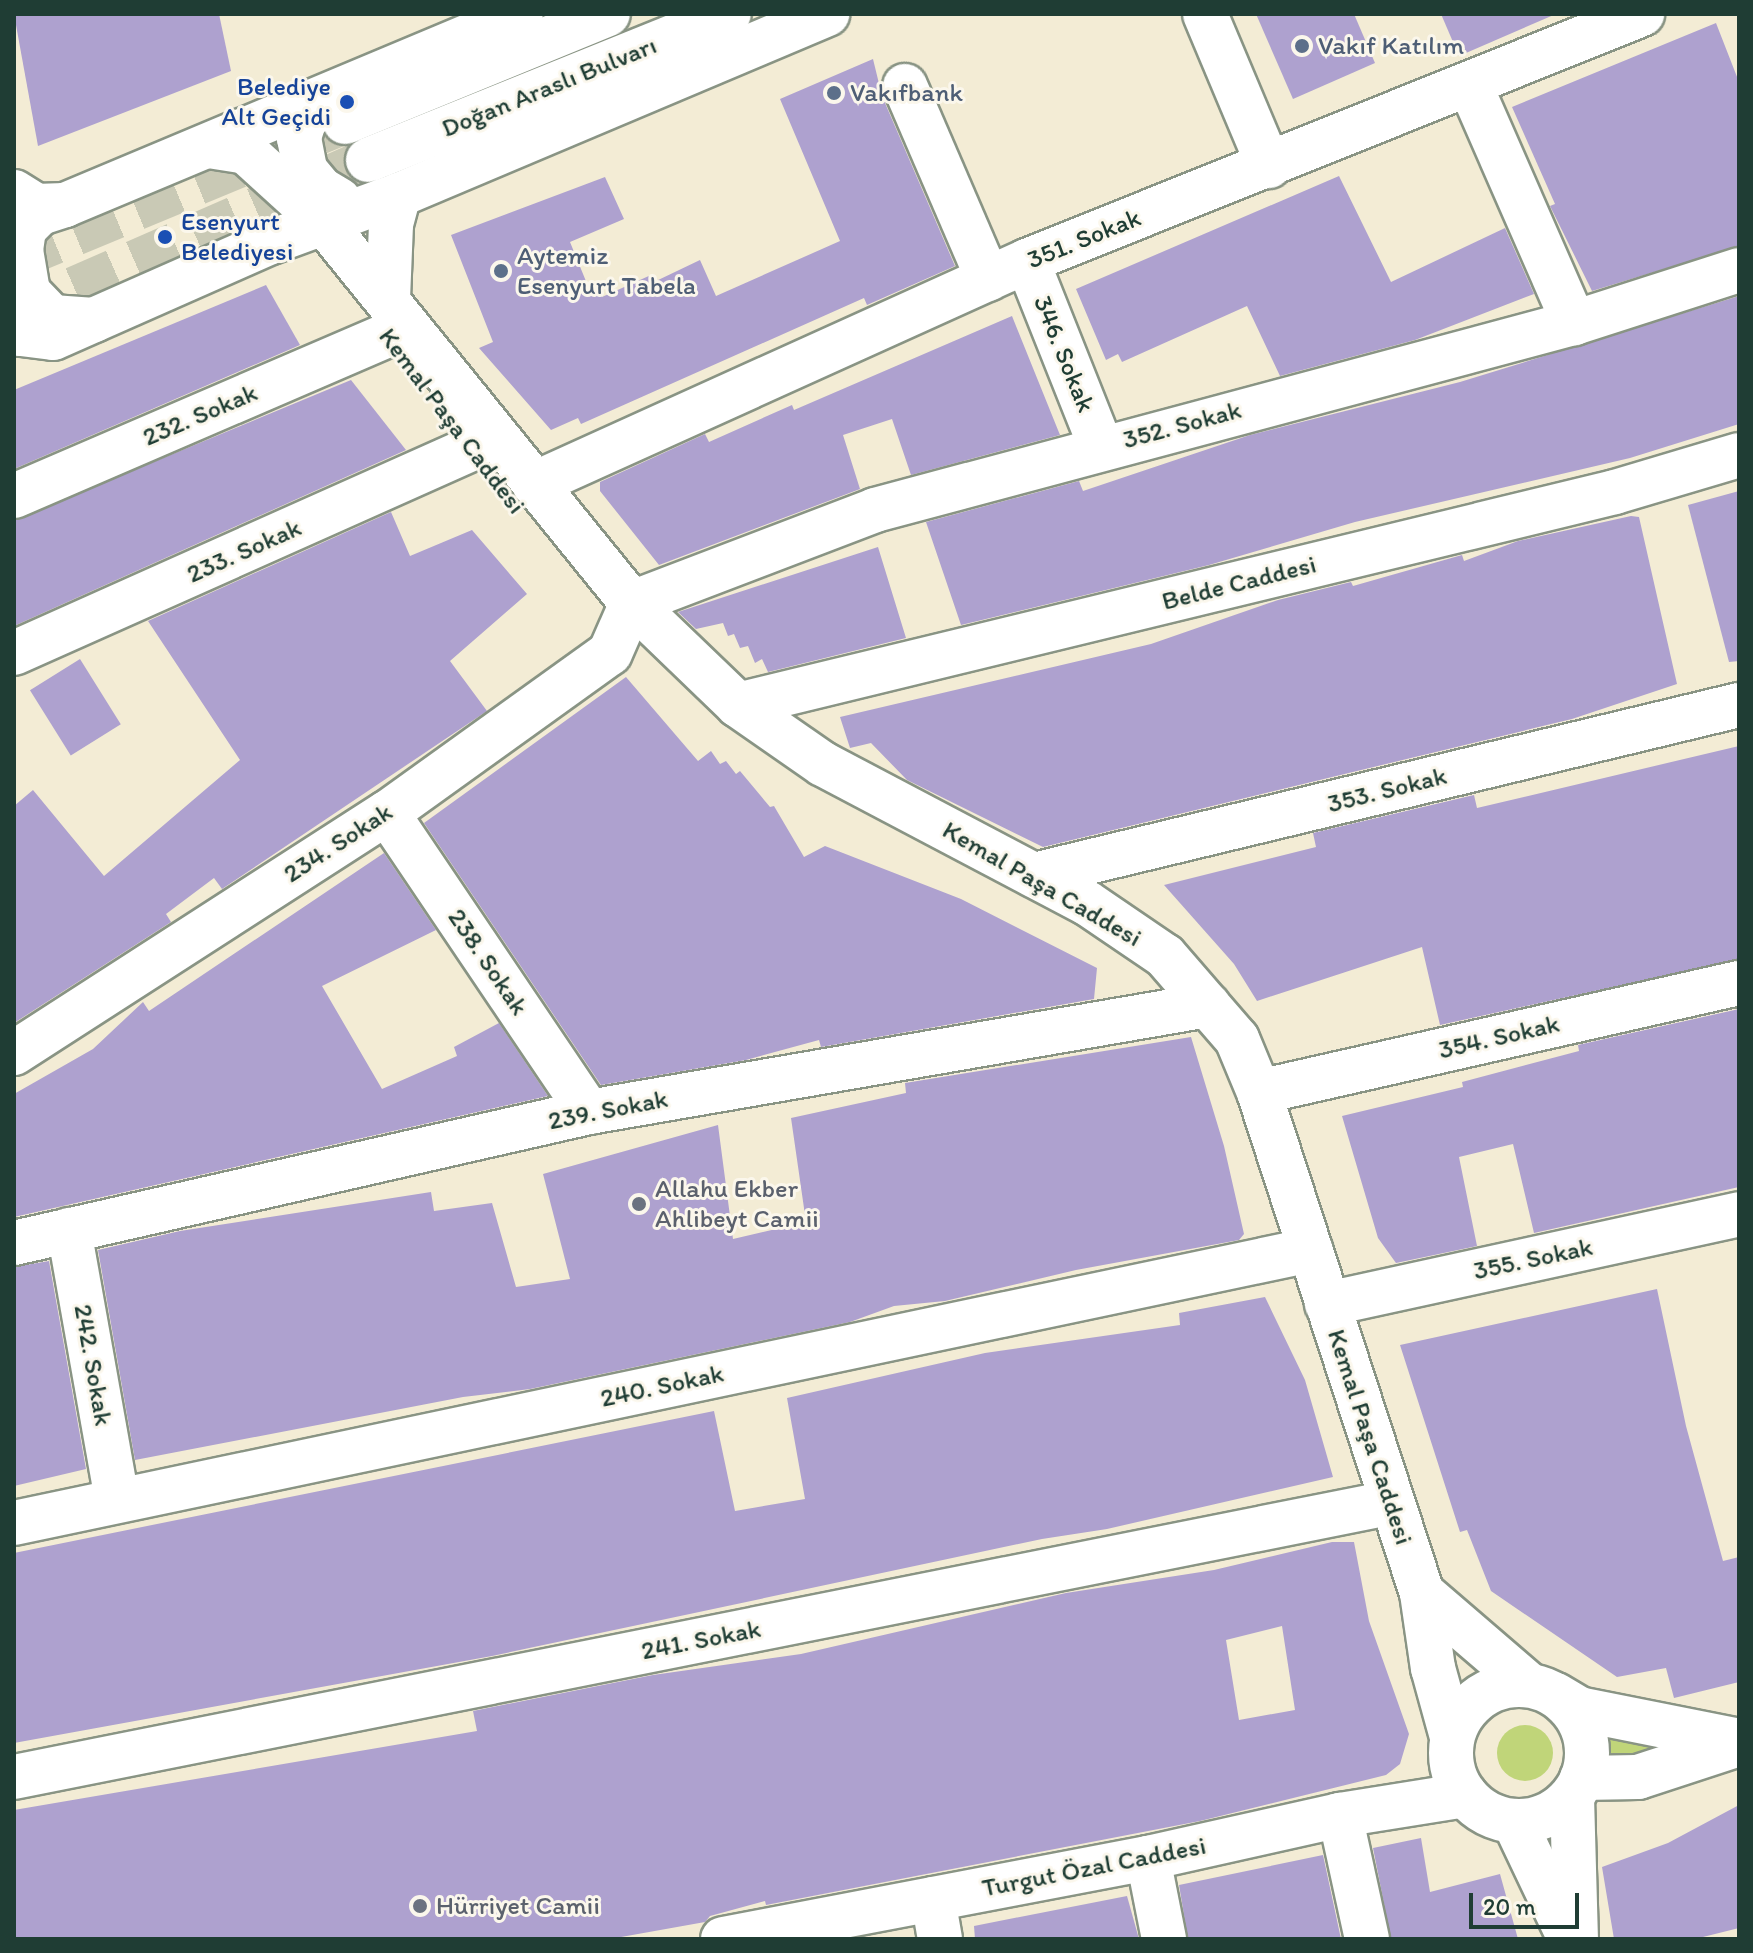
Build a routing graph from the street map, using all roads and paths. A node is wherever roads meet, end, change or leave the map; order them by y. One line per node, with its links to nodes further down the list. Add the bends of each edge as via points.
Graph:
1 (521, 14): 9 (street)
2 (608, 14): 9 (street, Doğan Araslı Bulvarı)
3 (729, 14): 11 (street, Doğan Araslı Bulvarı)
4 (827, 14): 15 (street)
5 (1205, 14): 12 (street)
6 (1642, 14): 7 (street, 351. Sokak)
7 (1470, 85): 12 (street, 351. Sokak); 24 (street)
8 (905, 86): 21 (street)
9 (340, 107): 10 (street); 15 (street, via 305,119 299,138 305,170 337,200)
10 (209, 146): 13 (street, via 246,152); 16 (street)
11 (368, 160)
12 (1269, 166): 19 (street, 351. Sokak)
13 (273, 172): 17 (street); 18 (street, via 281,217)
14 (14, 192): 16 (street, via 36,206)
15 (399, 195): 17 (street); 22 (street, via 391,224)
16 (65, 205): 23 (street, via 40,213 24,229 21,250 28,292 52,317)
17 (324, 223): 18 (street); 22 (street)
18 (271, 242): 22 (street, Kemal Paşa Caddesi, via 310,254); 23 (street)
19 (1027, 261): 21 (street, 351. Sokak); 27 (street, 346. Sokak)
20 (1739, 270): 24 (street, 352. Sokak)
21 (988, 279): 30 (street, 351. Sokak)
22 (387, 317): 28 (street, Kemal Paşa Caddesi); 30 (street, Kemal Paşa Caddesi); 31 (street, 232. Sokak)
23 (95, 320): 25 (street)
24 (1574, 323): 27 (street, 352. Sokak)
25 (34, 332): 26 (street)
26 (14, 356)
27 (1101, 447): 32 (street, 352. Sokak, via 875,510)
28 (473, 448): 32 (street, Kemal Paşa Caddesi, via 569,574); 33 (street, 233. Sokak)
29 (1739, 455): 34 (street, Belde Caddesi, via 1615,492)
30 (534, 484): 32 (street, Kemal Paşa Caddesi)
31 (14, 496)
32 (632, 603): 34 (street, Kemal Paşa Caddesi); 36 (street, 234. Sokak, via 610,653)
33 (14, 653)
34 (738, 705): 37 (street, Kemal Paşa Caddesi, via 823,764)
35 (1739, 705): 37 (street, 353. Sokak)
36 (387, 813): 40 (street, 234. Sokak); 42 (street, 238. Sokak)
37 (1034, 875): 39 (street, Kemal Paşa Caddesi, via 1165,956)
38 (1739, 983): 41 (street, 354. Sokak)
39 (1208, 1005): 41 (street, Kemal Paşa Caddesi, via 1237,1039); 42 (street, 239. Sokak)
40 (14, 1053)
41 (1259, 1092): 46 (street, Kemal Paşa Caddesi)
42 (589, 1112): 44 (street, 239. Sokak)
43 (1739, 1214): 47 (street, 355. Sokak)
44 (69, 1230): 45 (street, 239. Sokak); 48 (street, 242. Sokak)
45 (14, 1243)
46 (1311, 1250): 47 (street, Kemal Paşa Caddesi); 48 (street, 240. Sokak)
47 (1327, 1304): 49 (street, Kemal Paşa Caddesi)
48 (117, 1500): 50 (street, 240. Sokak)
49 (1389, 1503): 51 (street, Kemal Paşa Caddesi); 55 (street, 241. Sokak)
50 (14, 1523)
51 (1422, 1593): 52 (street, Kemal Paşa Caddesi); 53 (street, Kemal Paşa Caddesi, via 1433,1668)
52 (1542, 1690): 53 (street, via 1499,1688 1473,1703); 54 (street, via 1579,1709); 56 (street, via 1584,1732 1587,1756)
53 (1452, 1737): 57 (street, via 1453,1767)
54 (1739, 1743): 56 (street, via 1638,1777)
55 (14, 1777)
56 (1577, 1788): 59 (street, via 1554,1812); 66 (street)
57 (1465, 1795): 58 (street, Turgut Özal Caddesi); 59 (street, via 1478,1808)
58 (1340, 1815): 60 (street, Turgut Özal Caddesi); 64 (street)
59 (1514, 1821): 65 (street)
60 (1148, 1858): 61 (street, Turgut Özal Caddesi); 63 (street)
61 (936, 1919): 62 (street, Turgut Özal Caddesi)
62 (723, 1939)
63 (1164, 1939)
64 (1367, 1939)
65 (1570, 1939)
66 (1576, 1939)

